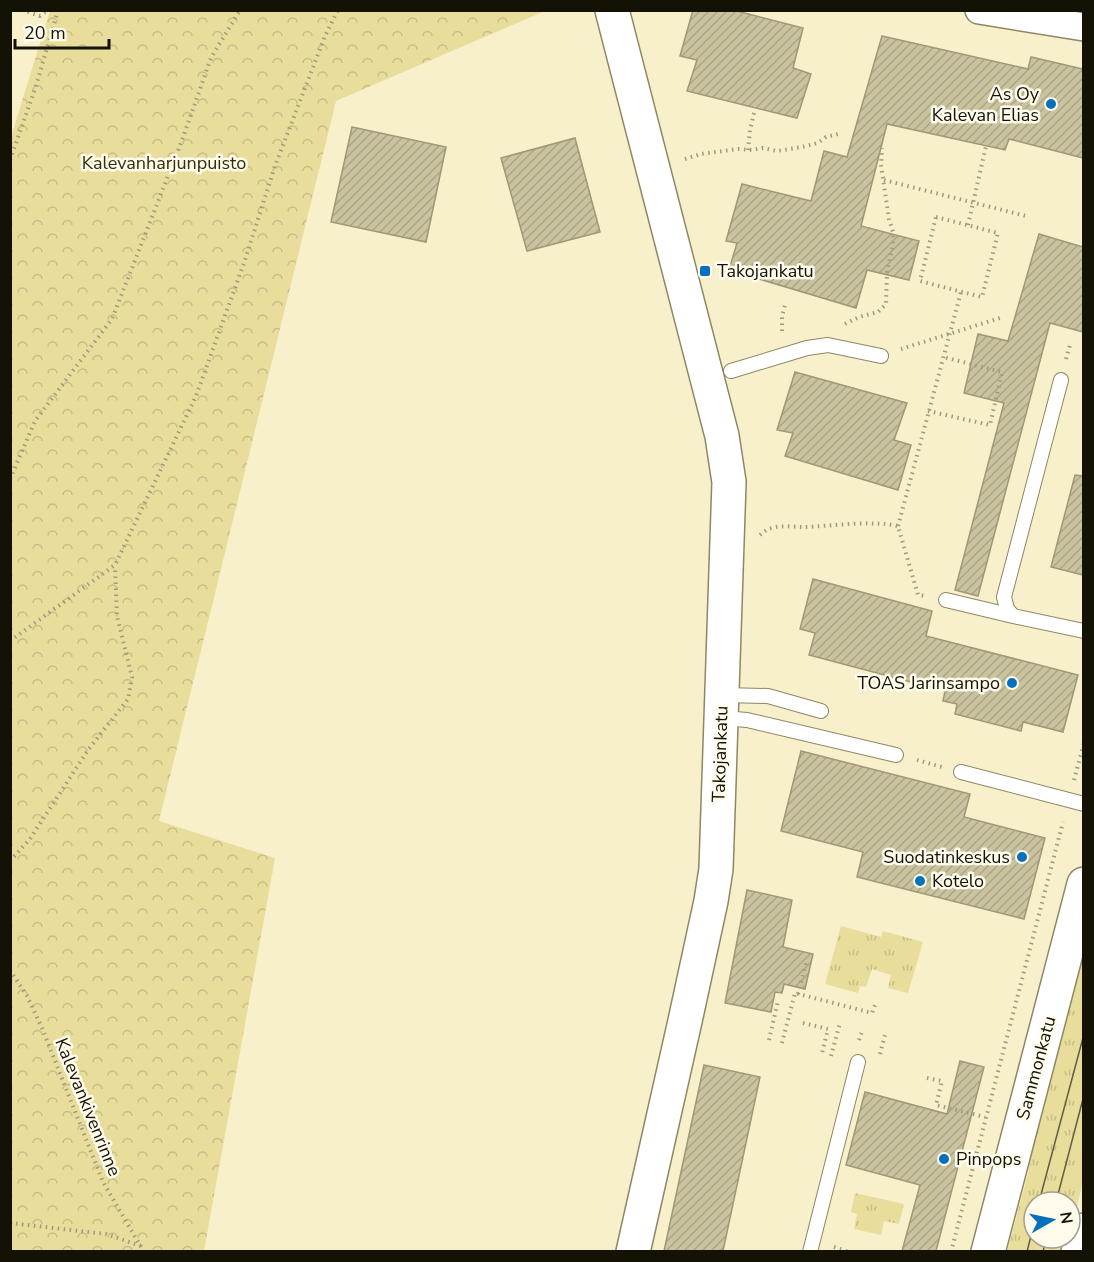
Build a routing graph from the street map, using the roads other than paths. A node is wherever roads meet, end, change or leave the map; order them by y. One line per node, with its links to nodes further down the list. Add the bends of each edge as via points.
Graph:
1 (612, 10): 10 (street, Takojankatu, via 727,461 729,511)
2 (979, 10): 3 (street)
3 (1083, 27)
4 (881, 356): 5 (lane, via 828,345)
5 (731, 370)
6 (1061, 380): 8 (lane, via 1004,597)
7 (946, 600): 8 (lane)
8 (1013, 616): 9 (lane)
9 (1083, 631)
10 (722, 707): 11 (lane, via 768,696); 12 (lane, via 747,720); 18 (street, Takojankatu, via 716,869 711,901)
11 (821, 711)
12 (896, 755)
13 (961, 772): 14 (lane)
14 (1083, 804)
15 (1083, 884): 20 (street, Sammonkatu)
16 (858, 1062): 19 (lane)
17 (1083, 1230): 21 (street)
18 (633, 1251)
19 (810, 1251)
20 (988, 1251)
21 (1078, 1251)

